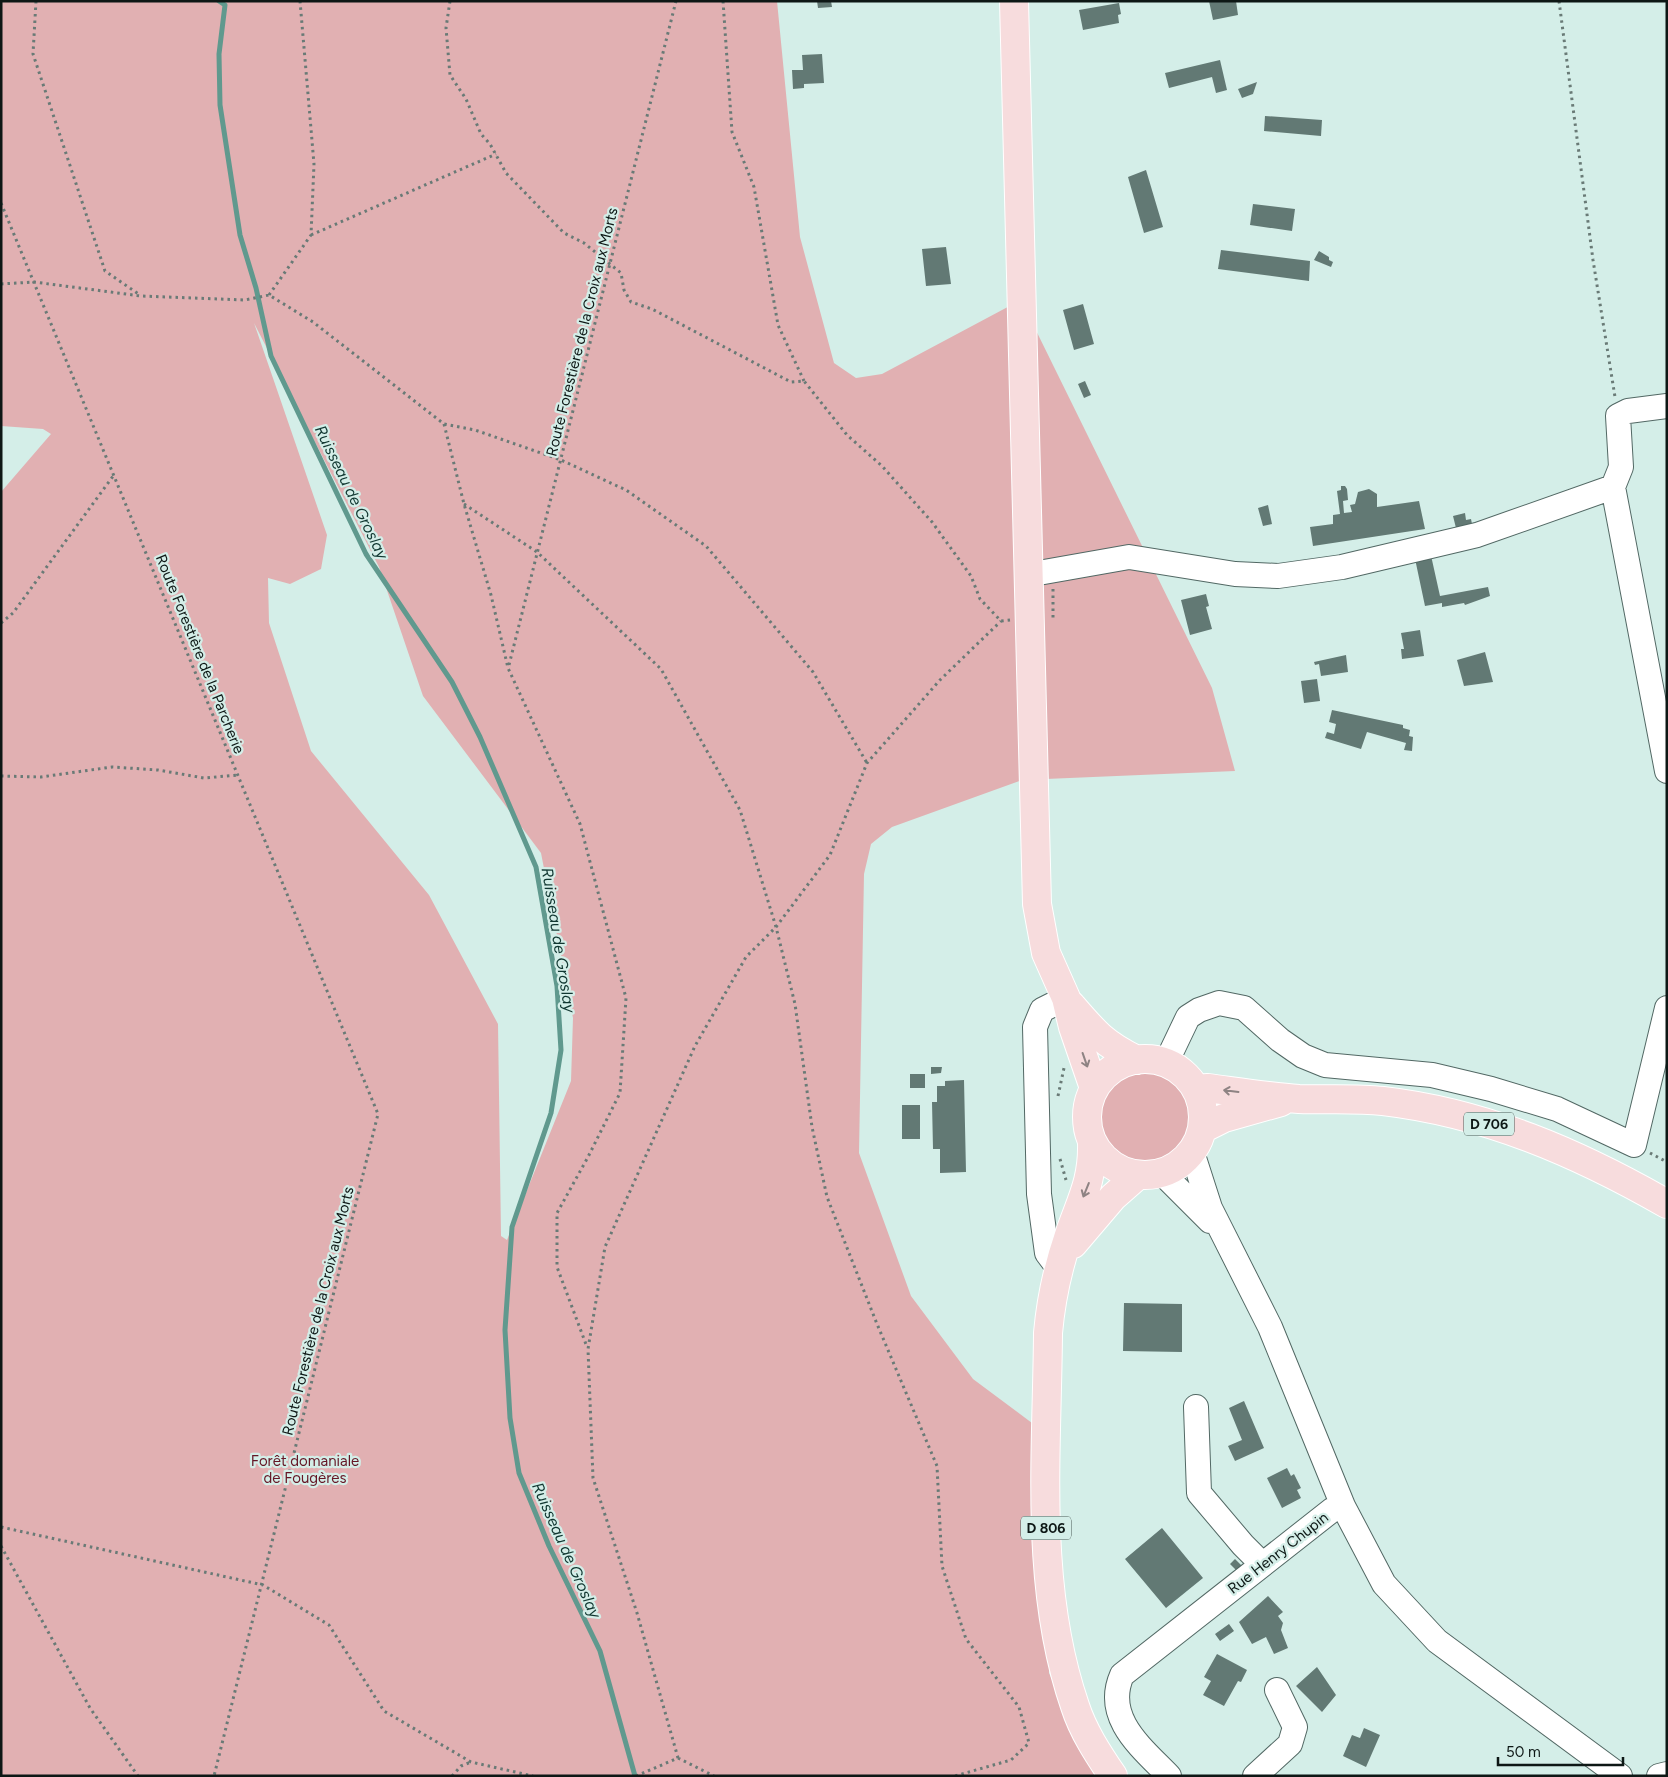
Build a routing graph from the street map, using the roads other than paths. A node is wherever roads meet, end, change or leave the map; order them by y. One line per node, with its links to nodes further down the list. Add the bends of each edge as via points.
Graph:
1 (1014, 1): 4 (main road)
2 (1667, 406): 3 (street, via 1628,411 1618,416 1621,467)
3 (1613, 486): 4 (street, via 1477,535 1342,567 1278,576 1235,574 1129,557); 5 (street)
4 (1027, 575): 6 (main road, via 1037,904 1046,953)
5 (1667, 771)
6 (1066, 998): 8 (main road, via 1111,1048); 10 (main road, one-way to 10); 18 (street, via 1042,1010 1035,1027 1039,1194 1047,1253)
7 (1667, 1008): 9 (street, via 1634,1145 1557,1109 1492,1089 1432,1075 1325,1065 1302,1056 1244,1008 1220,1003 1188,1017)
8 (1137, 1060): 9 (main road); 10 (main road, via 1114,1068)
9 (1166, 1063): 11 (main road, via 1183,1074)
10 (1094, 1088): 14 (main road, via 1087,1109)
11 (1196, 1089): 12 (main road, D 706, one-way to 11); 13 (main road, via 1202,1105)
12 (1297, 1099): 13 (main road, D 706, via 1224,1118); 16 (main road, D 706, via 1381,1100 1439,1109 1569,1152)
13 (1197, 1140): 15 (main road, via 1179,1164); 17 (street, via 1203,1190)
14 (1092, 1143): 15 (main road, via 1116,1168); 18 (main road, D 806, one-way to 18, via 1093,1165 1089,1183)
15 (1150, 1174): 17 (street); 18 (main road, D 806, via 1113,1196)
16 (1667, 1204)
17 (1221, 1234): 20 (street, Rue Henry Chupin, via 1270,1327)
18 (1061, 1261): 24 (main road, D 806, via 1051,1301 1048,1333 1046,1528 1055,1631 1075,1707 1095,1750)
19 (1196, 1407): 21 (street, via 1199,1493)
20 (1343, 1506): 21 (street, Rue Henry Chupin, via 1332,1510); 27 (street, via 1384,1584 1437,1641)
21 (1262, 1564): 25 (street, Rue Henry Chupin, via 1122,1675 1118,1685 1118,1711 1128,1734)
22 (1277, 1690): 26 (street, via 1294,1727 1290,1744)
23 (1667, 1774): 28 (street)
24 (1113, 1776)
25 (1169, 1776)
26 (1255, 1776)
27 (1620, 1776)
28 (1658, 1776)

